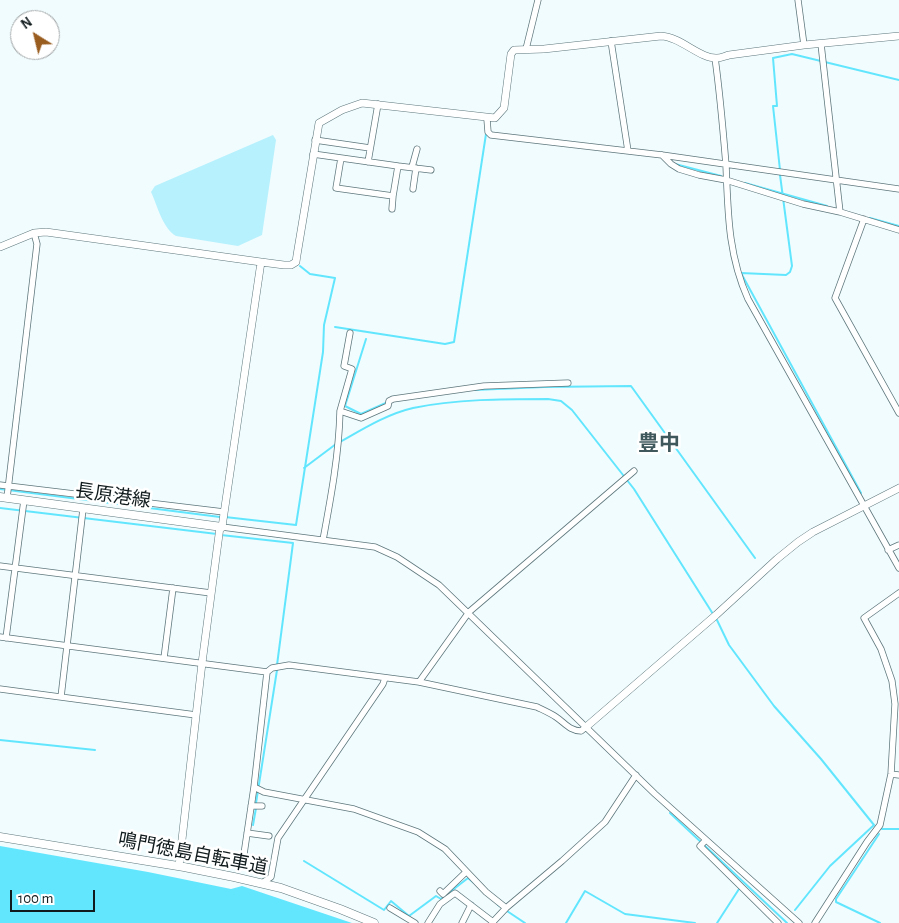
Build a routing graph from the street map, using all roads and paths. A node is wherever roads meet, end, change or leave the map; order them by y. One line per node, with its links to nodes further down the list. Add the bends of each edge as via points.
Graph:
1 (538, 0): 7 (street)
2 (798, 0): 6 (street)
3 (899, 36): 5 (street)
4 (611, 42): 7 (street); 8 (street, via 671,36); 14 (street)
5 (821, 44): 6 (street); 24 (street)
6 (804, 45): 8 (street)
7 (526, 49): 10 (street, via 514,50 511,54 504,108 495,118)
8 (715, 58): 19 (street)
9 (378, 104): 10 (street); 11 (street, via 362,103 321,120); 12 (street)
10 (487, 118): 14 (street, via 491,134)
11 (315, 140): 12 (street); 15 (street)
12 (370, 148): 18 (street)
13 (417, 149): 21 (street)
14 (628, 151): 16 (street)
15 (312, 154): 17 (street); 34 (street, via 296,262 291,265)
16 (662, 155): 19 (street); 23 (street, via 679,169)
17 (341, 158): 18 (street); 27 (street, via 336,188)
18 (368, 162): 20 (street)
19 (726, 165): 23 (street); 24 (street)
20 (398, 166): 21 (street); 27 (street)
21 (414, 168): 22 (street); 25 (street)
22 (432, 170)
23 (726, 180): 29 (street); 45 (street, via 739,279)
24 (837, 180): 26 (street); 29 (street)
25 (413, 188)
26 (899, 189)
27 (393, 196): 28 (street)
28 (392, 209)
29 (840, 212): 30 (street)
30 (864, 219): 31 (street); 38 (street, via 835,298)
31 (899, 230)
32 (34, 233): 33 (street); 34 (street, via 46,232); 41 (street, via 37,244)
33 (0, 247)
34 (261, 262): 47 (street)
35 (350, 333): 37 (street, via 344,366 352,369)
36 (568, 383): 37 (street, via 484,386 393,399 388,406 361,418)
37 (340, 411): 49 (street, via 331,500)
38 (899, 413)
39 (634, 472): 59 (street)
40 (0, 485): 41 (street)
41 (8, 486): 43 (street); 47 (street)
42 (899, 488): 45 (street)
43 (3, 497): 44 (main road, 長原港線)
44 (24, 500): 46 (main road, 長原港線); 53 (street)
45 (864, 506): 51 (street); 70 (street, via 813,532 777,559)
46 (83, 509): 48 (main road, 長原港線); 55 (street)
47 (224, 512): 48 (street)
48 (221, 527): 49 (street); 57 (street)
49 (323, 540): 59 (street, via 375,547 397,557 439,585)
50 (899, 545): 51 (street)
51 (888, 550): 54 (street)
52 (0, 566): 53 (street)
53 (15, 568): 55 (street); 60 (street)
54 (899, 568)
55 (75, 576): 56 (street); 61 (street)
56 (173, 588): 57 (street); 62 (street)
57 (211, 593): 63 (street)
58 (899, 593): 71 (street, via 864,618 881,649 892,681 895,704)
59 (469, 612): 66 (street); 70 (street)
60 (3, 638): 61 (street)
61 (67, 646): 62 (street); 68 (street)
62 (164, 658): 63 (street)
63 (202, 663): 64 (street); 69 (street)
64 (267, 672): 65 (street, via 289,665); 74 (street)
65 (384, 678): 66 (street); 75 (street)
66 (419, 682): 70 (street, via 537,707 554,715 571,730 581,731)
67 (0, 689): 68 (street)
68 (61, 697): 69 (street)
69 (196, 715): 83 (street)
70 (586, 727): 72 (street)
71 (891, 774): 73 (street); 97 (street, via 880,826)
72 (636, 775): 81 (street); 89 (street, via 605,822)
73 (899, 775)
74 (254, 787): 75 (street, via 264,792); 76 (street)
75 (305, 799): 84 (street, via 354,809 418,832 445,849); 85 (street, via 278,838 272,877)
76 (251, 806): 77 (street); 78 (street)
77 (262, 806)
78 (247, 833): 79 (street); 82 (street)
79 (269, 836)
80 (0, 837): 83 (main road, 鳴門徳島自転車道)
81 (706, 840): 95 (street, via 700,846); 96 (street)
82 (244, 854)
83 (179, 866): 85 (main road, 鳴門徳島自転車道)
84 (466, 872): 86 (street, via 443,894); 89 (street)
85 (262, 883): 91 (main road, 鳴門徳島自転車道)
86 (440, 891)
87 (471, 905): 90 (street); 93 (street, via 454,893 440,904); 94 (street)
88 (390, 908): 92 (street)
89 (506, 908): 90 (street)
90 (493, 922)
91 (374, 923)
92 (415, 923)
93 (428, 923)
94 (462, 923)
95 (778, 923)
96 (799, 923)
97 (815, 923)

